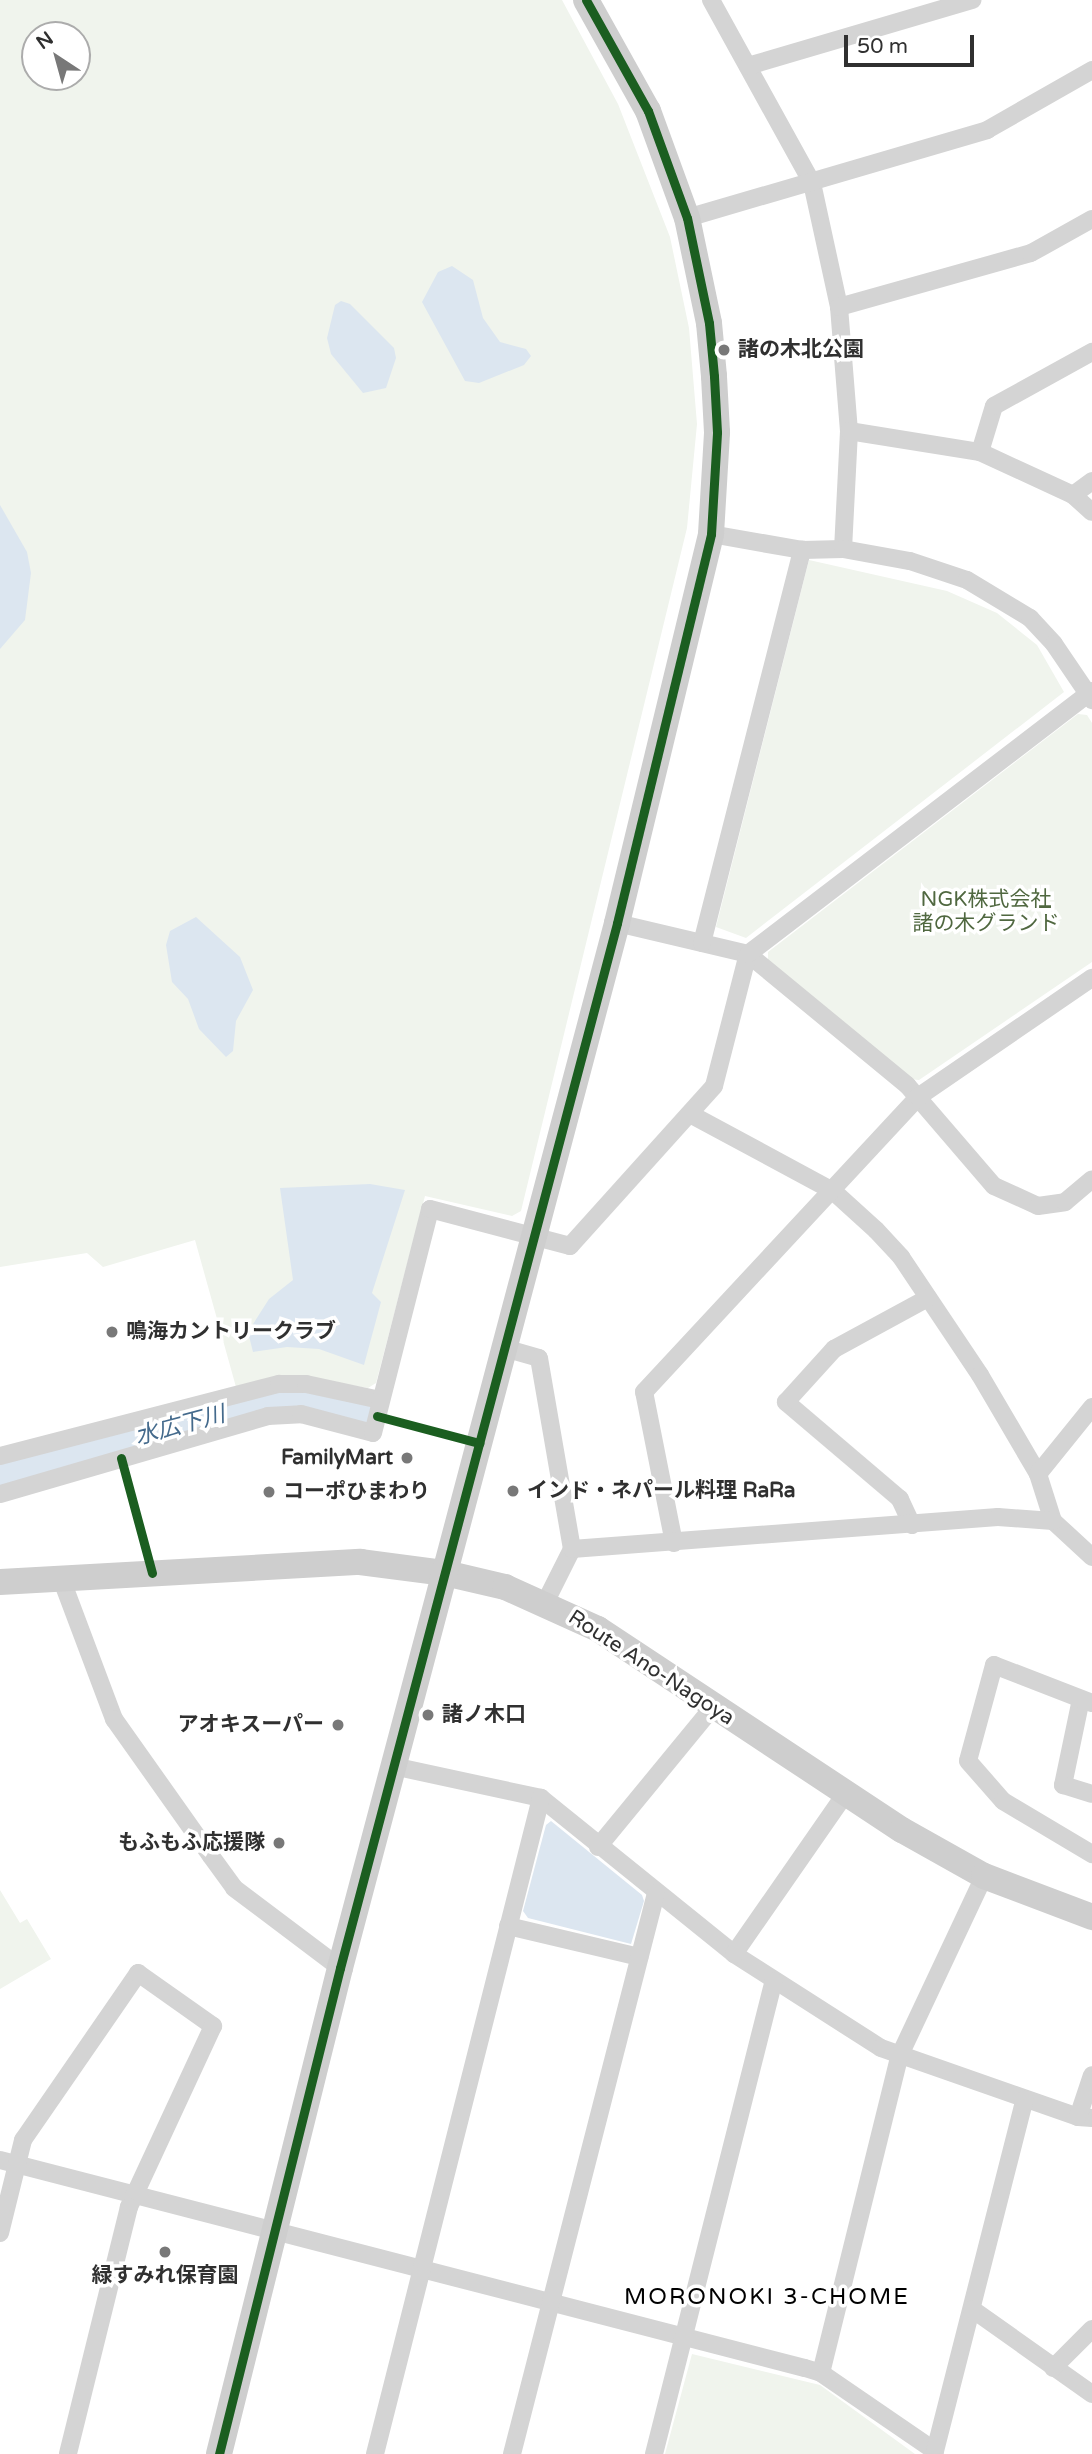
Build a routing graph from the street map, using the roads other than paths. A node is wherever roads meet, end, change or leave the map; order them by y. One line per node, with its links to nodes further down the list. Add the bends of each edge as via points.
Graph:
1 (586, 0): 7 (street, via 648,111)
2 (711, 0): 4 (street)
3 (972, 0): 4 (street)
4 (748, 66): 6 (street)
5 (1092, 70): 6 (street, via 987,130)
6 (811, 183): 7 (street); 9 (street)
7 (687, 218): 16 (street, via 709,323 714,376 717,432)
8 (1092, 219): 9 (street, via 1031,253)
9 (838, 307): 11 (street)
10 (1092, 352): 12 (street, via 994,406)
11 (849, 431): 12 (street); 17 (street)
12 (980, 452): 14 (street)
13 (1092, 481): 14 (street)
14 (1073, 495): 15 (street)
15 (1092, 512)
16 (711, 534): 18 (street); 20 (street)
17 (843, 549): 18 (street); 19 (street, via 909,561 967,580 1030,618)
18 (802, 550): 21 (street)
19 (1091, 695): 22 (street)
20 (617, 923): 21 (street); 28 (street)
21 (702, 943): 22 (street)
22 (748, 954): 24 (street); 25 (street, via 714,1086)
23 (1092, 978): 24 (street)
24 (918, 1097): 26 (street, via 994,1186 1028,1203 1065,1202); 27 (street)
25 (690, 1114): 27 (street); 28 (street, via 570,1246)
26 (1092, 1179)
27 (833, 1191): 29 (street, via 901,1257); 38 (street, via 644,1392)
28 (535, 1234): 30 (street); 31 (street, via 430,1209)
29 (928, 1298): 34 (street); 37 (street, via 834,1349 786,1402 900,1499)
30 (504, 1348): 39 (street, via 539,1358); 41 (street)
31 (380, 1400): 33 (street, via 306,1384 270,1385); 35 (street, via 373,1433 301,1414 268,1416)
32 (1092, 1407): 34 (street)
33 (0, 1457)
34 (1038, 1474): 36 (street)
35 (0, 1494)
36 (1053, 1521): 37 (street, via 999,1517); 40 (street)
37 (912, 1525): 38 (street)
38 (674, 1543): 39 (street)
39 (572, 1549): 44 (street)
40 (1092, 1557)
41 (445, 1573): 42 (street, Route Ano-Nagoya, via 360,1562 298,1562); 44 (street, Route Ano-Nagoya); 47 (street)
42 (61, 1578): 43 (street, Route Ano-Nagoya); 59 (street, via 114,1719 234,1888)
43 (0, 1581)
44 (545, 1603): 46 (street, Route Ano-Nagoya, via 598,1629)
45 (1087, 1701): 49 (street, via 1063,1785); 52 (street, via 994,1665 968,1761 1003,1801)
46 (713, 1707): 48 (street, Route Ano-Nagoya); 51 (street)
47 (393, 1766): 50 (street); 59 (street)
48 (845, 1794): 53 (street, Route Ano-Nagoya); 57 (street)
49 (1092, 1794)
50 (541, 1798): 51 (street); 56 (street)
51 (598, 1847): 54 (street)
52 (1092, 1854)
53 (984, 1876): 55 (street, Route Ano-Nagoya); 61 (street)
54 (656, 1893): 57 (street); 58 (street)
55 (1092, 1917)
56 (508, 1926): 58 (street); 70 (street)
57 (734, 1954): 60 (street)
58 (639, 1957): 71 (street)
59 (340, 1968): 69 (street)
60 (774, 1981): 61 (street); 74 (street)
61 (899, 2057): 63 (street); 76 (street)
62 (1092, 2076): 64 (street)
63 (1025, 2099): 64 (street); 72 (street)
64 (1085, 2118)
65 (0, 2160): 66 (street)
66 (18, 2165): 67 (street); 67 (street, via 23,2140 47,2101 138,1973 213,2026); 68 (street)
67 (133, 2195): 69 (street); 79 (street)
68 (0, 2233)
69 (275, 2234): 70 (street); 80 (street)
70 (421, 2270): 71 (street); 81 (street)
71 (551, 2304): 74 (street); 82 (street)
72 (972, 2309): 75 (street); 78 (street)
73 (1092, 2329): 75 (street)
74 (682, 2336): 76 (street); 83 (street)
75 (1053, 2368): 77 (street)
76 (821, 2374): 78 (street)
77 (1092, 2394)
78 (937, 2453)
79 (68, 2454)
80 (219, 2454)
81 (376, 2454)
82 (512, 2454)
83 (654, 2454)

